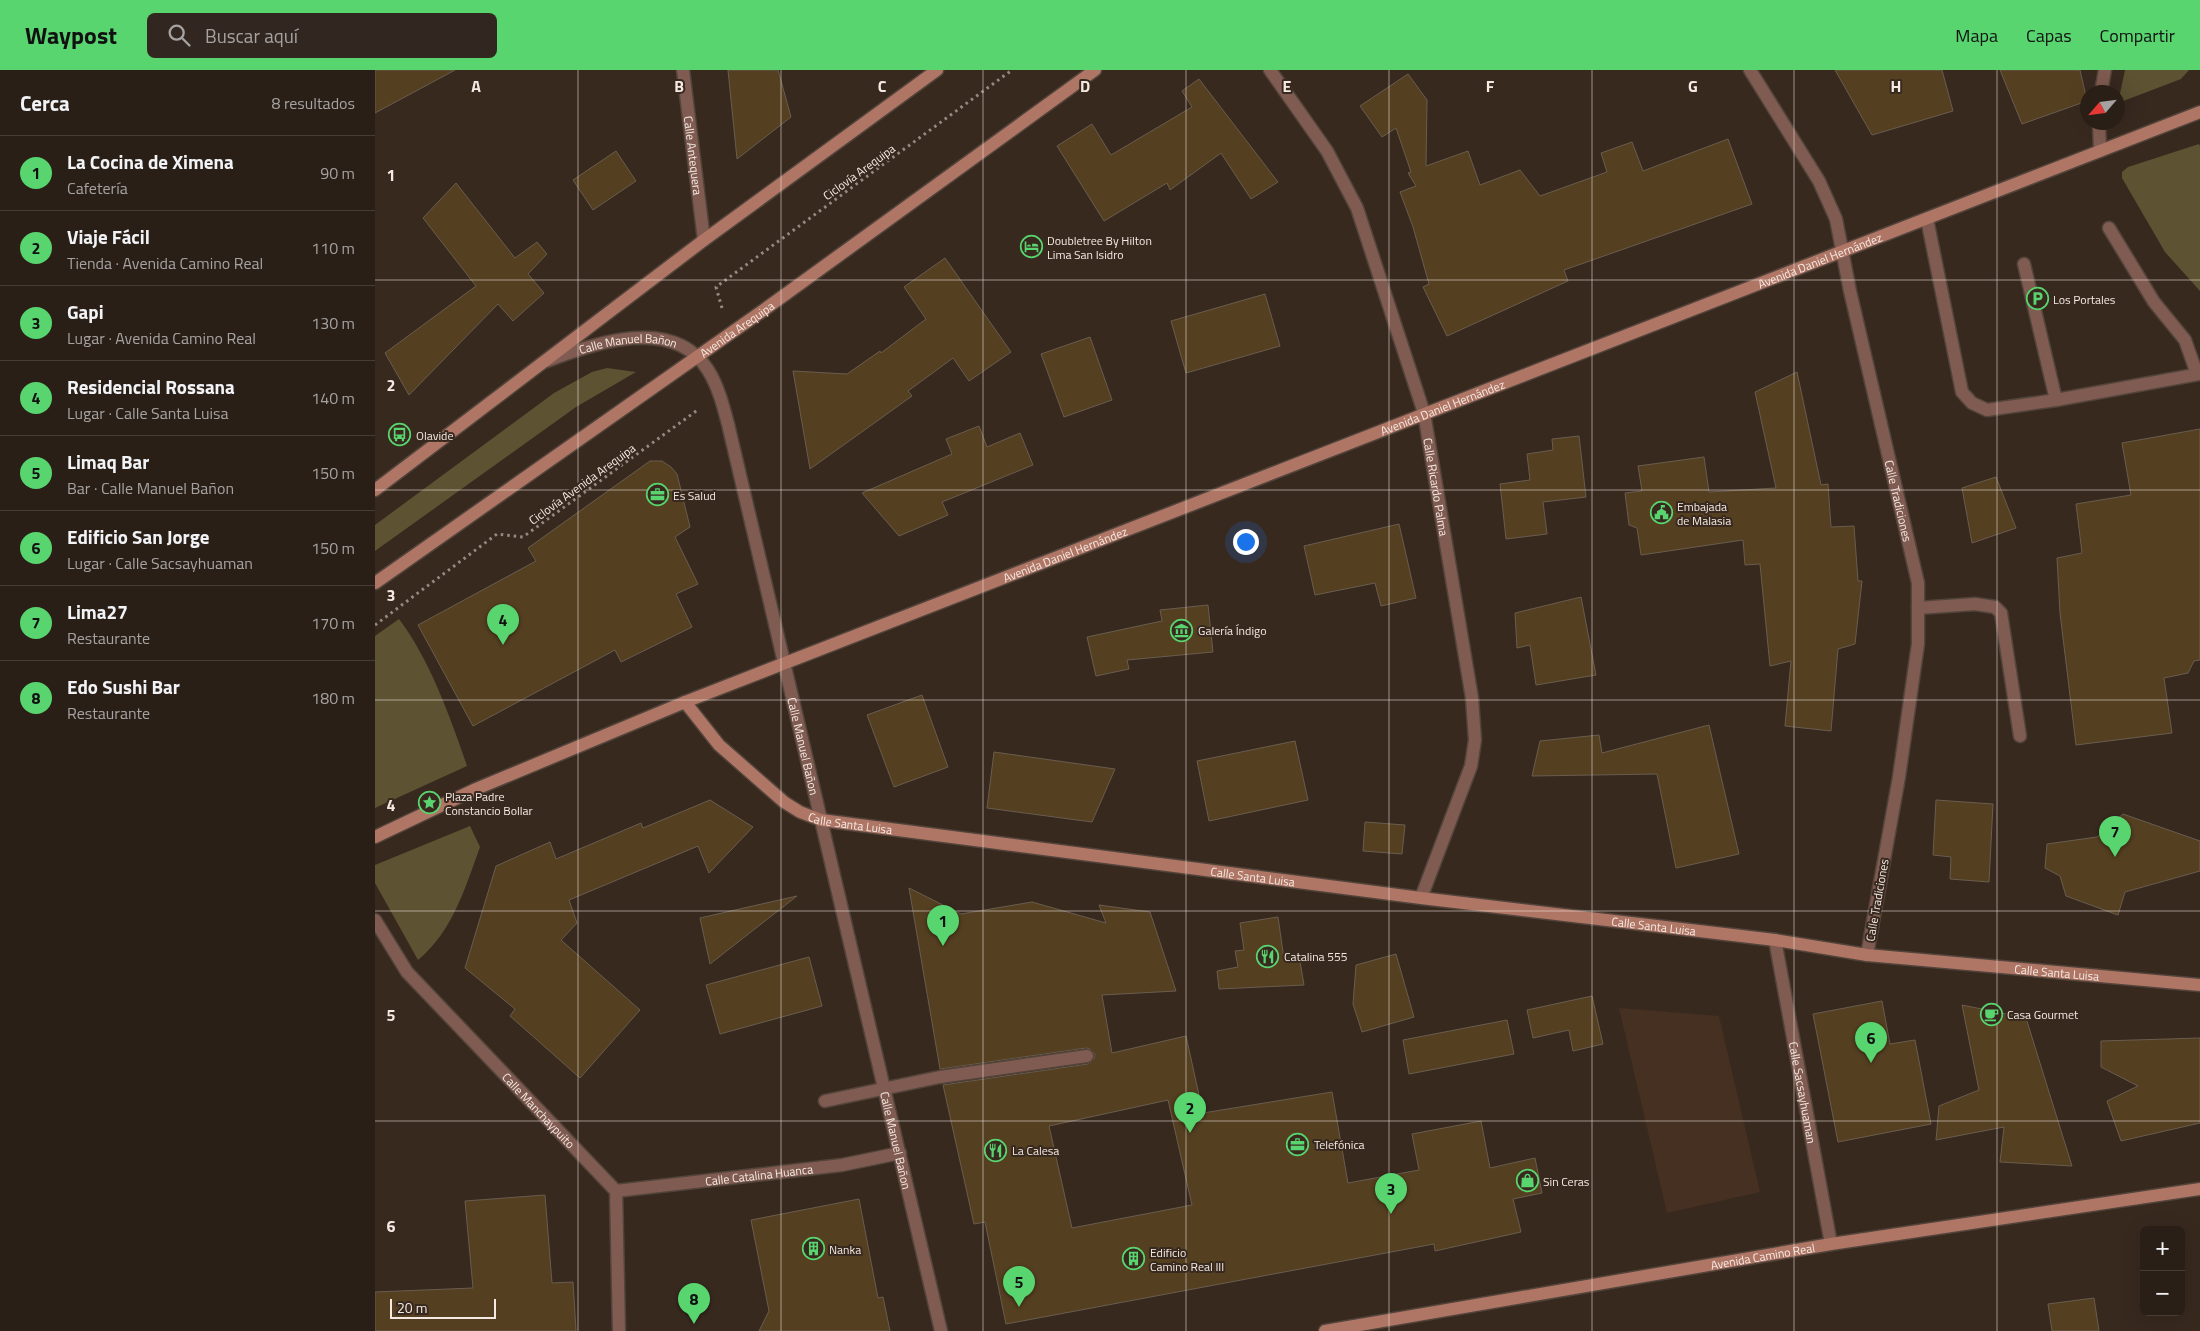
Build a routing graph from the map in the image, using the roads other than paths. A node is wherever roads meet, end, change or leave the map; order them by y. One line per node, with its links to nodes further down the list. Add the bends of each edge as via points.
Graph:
1 (683, 70): 13 (street, Calle Antequera)
2 (937, 70): 13 (street)
3 (1095, 70): 16 (street, Avenida Arequipa)
4 (1270, 70): 20 (street, Calle Ricardo Palma, via 1327,151 1357,208)
5 (1750, 70): 14 (street, Calle Tradiciones, via 1819,181 1836,219)
6 (2105, 70): 7 (street)
7 (2102, 85)
8 (2200, 112): 10 (street, Avenida Daniel Hernández)
9 (2099, 130): 10 (street)
10 (2100, 151): 11 (street, Avenida Daniel Hernández)
11 (1927, 219): 14 (street, Avenida Daniel Hernández); 19 (street, via 1962,392 1973,404 1987,410)
12 (2109, 228): 18 (street, via 2154,302 2185,340)
13 (704, 240): 17 (street)
14 (1843, 252): 20 (street, Avenida Daniel Hernández); 23 (street, Calle Tradiciones, via 1918,583)
15 (2024, 264): 19 (street)
16 (697, 357): 17 (street, Calle Manuel Bañon, via 671,342 640,338 592,346); 22 (street, Avenida Arequipa); 24 (street, Calle Manuel Bañon, via 712,377 724,409)
17 (541, 364): 21 (street)
18 (2198, 374): 19 (street)
19 (2056, 400)
20 (1425, 413): 24 (street, Avenida Daniel Hernández); 29 (street, Calle Ricardo Palma, via 1472,698 1475,740 1471,766)
21 (375, 490)
22 (375, 583)
23 (1918, 608): 26 (street, via 1975,604 1995,607 2001,613); 32 (street, Calle Tradiciones, via 1918,644 1899,777)
24 (785, 664): 25 (street, Avenida Daniel Hernández); 27 (street, Calle Manuel Bañon)
25 (685, 702): 27 (street, Calle Santa Luisa, via 719,745 784,802); 28 (street, via 476,789)
26 (2020, 736)
27 (821, 820): 29 (street, Calle Santa Luisa); 35 (street, Calle Manuel Bañon)
28 (375, 837)
29 (1421, 898): 31 (street, Calle Santa Luisa)
30 (375, 920): 39 (street, Calle Manchaypuito, via 407,972)
31 (1775, 940): 32 (street, Calle Santa Luisa); 40 (street, Calle Sacsayhuaman)
32 (1867, 955): 33 (street, Calle Santa Luisa)
33 (2200, 985)
34 (1087, 1056): 35 (street)
35 (885, 1088): 36 (street); 37 (street, Calle Manuel Bañon)
36 (825, 1101)
37 (900, 1154): 39 (street, Calle Catalina Huanca, via 842,1165); 42 (street, Calle Manuel Bañon)
38 (2200, 1189): 40 (street, Avenida Camino Real)
39 (616, 1191): 41 (street)
40 (1831, 1244): 43 (street, Avenida Camino Real)
41 (619, 1331)
42 (941, 1331)
43 (1325, 1331)

